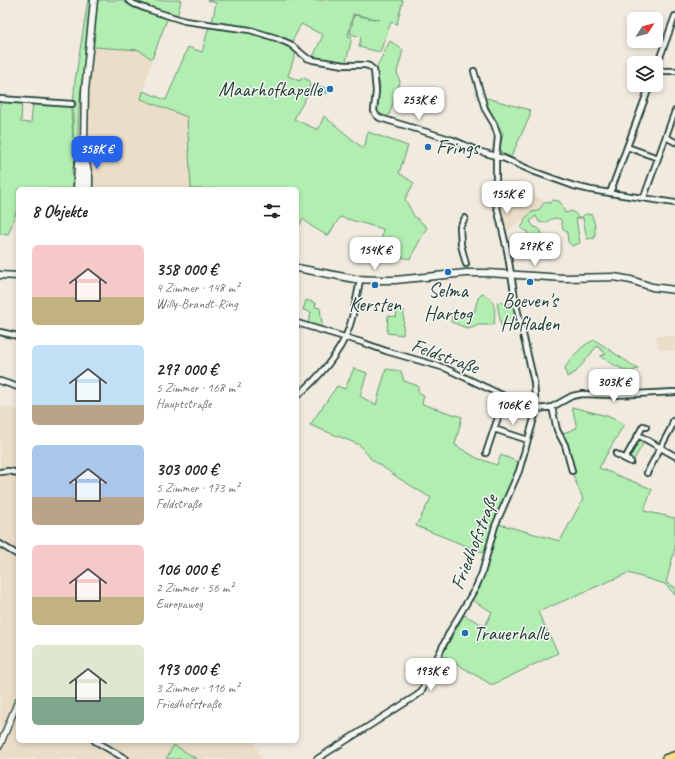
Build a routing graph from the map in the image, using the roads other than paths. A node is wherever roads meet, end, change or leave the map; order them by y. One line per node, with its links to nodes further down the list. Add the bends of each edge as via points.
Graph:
1 (94, 0): 15 (main road, via 85,92)
2 (128, 0): 16 (street, via 185,21 250,30 276,38 313,60 365,64 374,70 374,111 377,116)
3 (675, 16): 4 (street)
4 (661, 56)
5 (474, 70): 16 (street, Friedhofstraße, via 485,109 498,136)
6 (663, 70): 7 (street)
7 (675, 71)
8 (647, 92): 14 (street)
9 (0, 99): 10 (street)
10 (72, 104)
11 (675, 112): 12 (street)
12 (666, 137): 13 (street); 17 (street)
13 (675, 142)
14 (627, 147): 17 (street); 21 (street)
15 (83, 151): 18 (main road, via 78,164); 19 (main road); 20 (main road)
16 (496, 156): 21 (street, via 574,186); 28 (street, Friedhofstraße, via 496,203)
17 (658, 158): 22 (street)
18 (77, 187)
19 (83, 187)
20 (89, 187)
21 (610, 193): 22 (street)
22 (644, 197): 23 (street)
23 (675, 203)
24 (465, 218): 25 (street, via 460,227)
25 (466, 264)
26 (299, 268): 30 (main road)
27 (0, 275): 29 (main road)
28 (512, 275): 30 (main road, via 466,271 395,280); 31 (main road, via 620,277 652,288); 41 (street, Friedhofstraße, via 535,390)
29 (16, 276)
30 (360, 280): 35 (street)
31 (675, 290)
32 (299, 324): 35 (street, Feldstraße)
33 (0, 332): 34 (street)
34 (16, 336)
35 (345, 337): 39 (street, via 317,379); 41 (street, Feldstraße, via 445,368)
36 (0, 382): 37 (street)
37 (16, 386)
38 (675, 392): 40 (street, Feldstraße, via 576,394)
39 (299, 394)
40 (552, 407): 41 (street, Feldstraße); 54 (street)
41 (535, 409): 47 (street, Friedhofstraße)
42 (500, 412): 45 (street)
43 (673, 421): 48 (street)
44 (646, 428): 46 (street, via 643,426)
45 (494, 429): 47 (street); 49 (street)
46 (638, 435): 48 (street); 52 (street)
47 (528, 440): 65 (street, Friedhofstraße, via 519,471 495,526 482,573 450,631 421,692)
48 (660, 448): 51 (street); 57 (street)
49 (486, 453)
50 (616, 454): 52 (street)
51 (675, 456)
52 (625, 459): 53 (street)
53 (631, 462)
54 (572, 471)
55 (0, 472): 56 (street)
56 (16, 473)
57 (647, 473)
58 (0, 544): 59 (street)
59 (16, 554)
60 (16, 706): 62 (street)
61 (98, 743): 64 (street)
62 (0, 744)
63 (675, 756): 66 (highway)
64 (126, 759)
65 (317, 759)
66 (666, 759)

